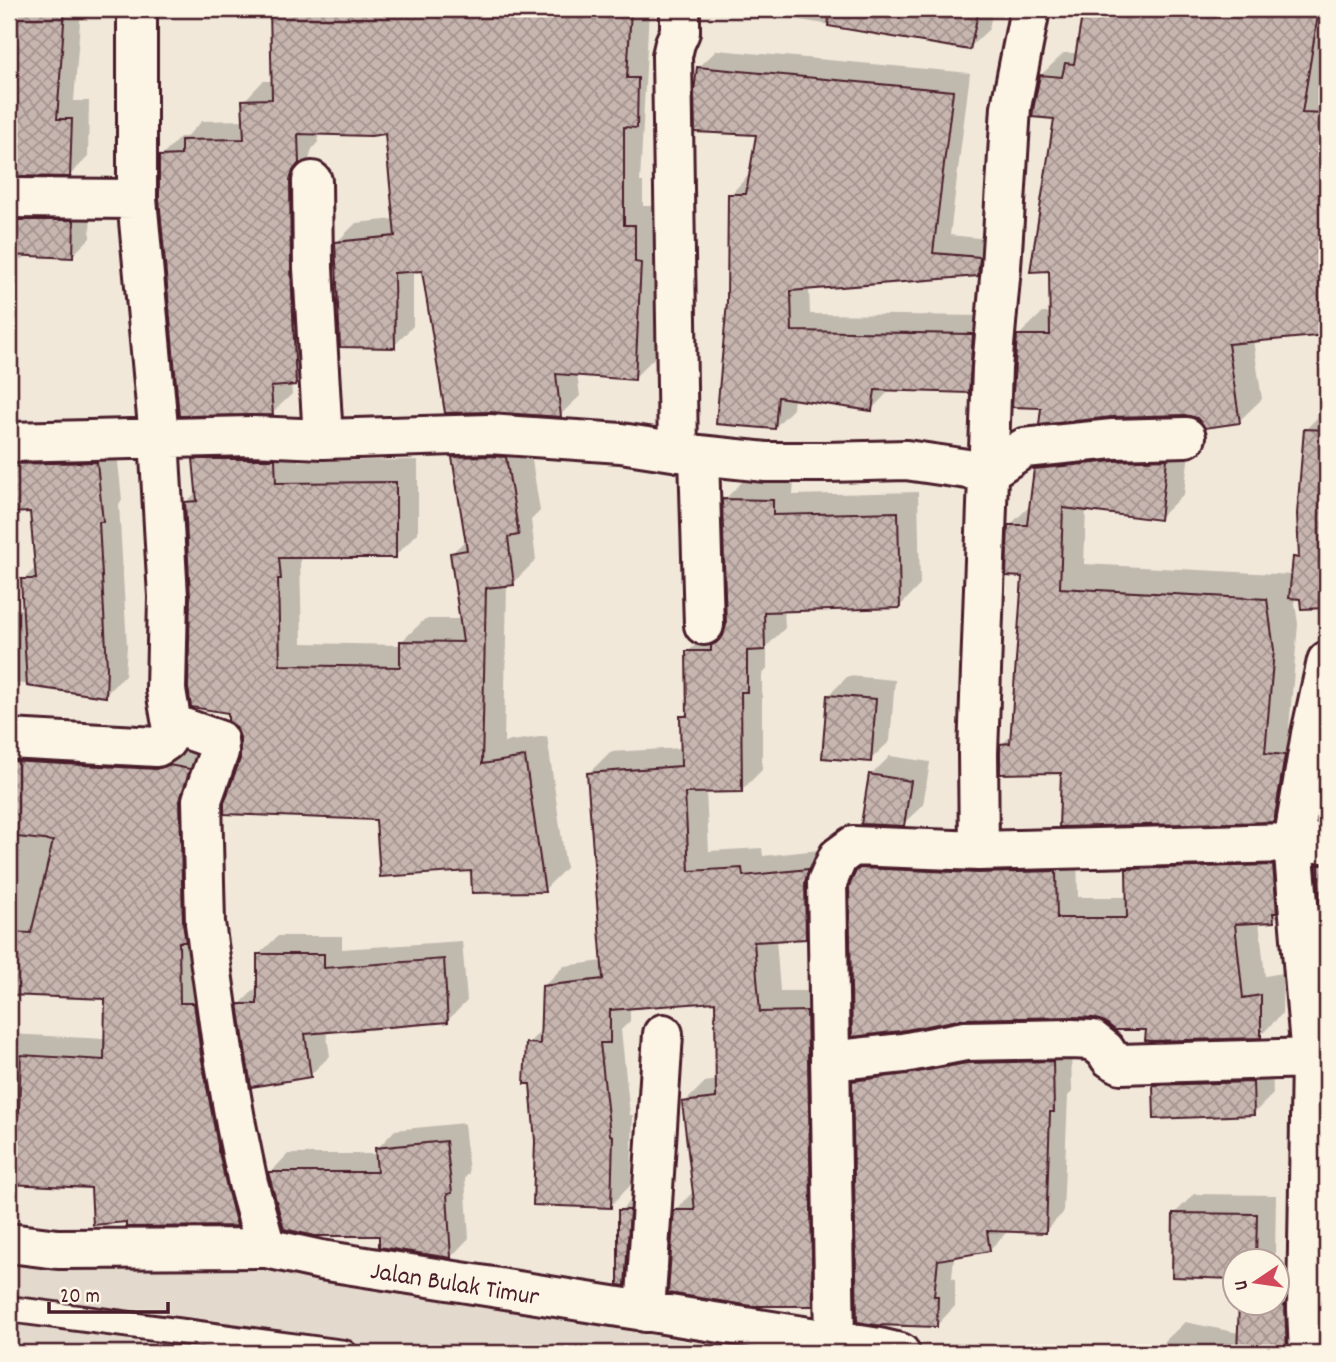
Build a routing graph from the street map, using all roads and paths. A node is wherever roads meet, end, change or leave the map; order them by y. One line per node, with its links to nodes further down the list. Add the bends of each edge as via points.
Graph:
1 (137, 9): 6 (street)
2 (680, 9): 11 (street, via 680,32 672,56)
3 (1030, 9): 12 (street, via 1011,107)
4 (312, 181): 9 (street)
5 (9, 198): 6 (street)
6 (137, 199): 8 (street)
7 (1186, 437): 12 (street, via 1024,448)
8 (159, 438): 9 (street); 10 (street); 15 (street, via 168,597 166,690)
9 (323, 439): 11 (street, via 489,434 621,443)
10 (9, 442)
11 (688, 454): 12 (street, via 766,461 906,460); 13 (street)
12 (988, 472): 18 (street)
13 (704, 625)
14 (1327, 660): 17 (street, via 1311,734)
15 (175, 725): 16 (street, via 157,747); 23 (street, via 218,740 219,752 202,800 205,923 236,1125)
16 (9, 739)
17 (1310, 843): 18 (street); 20 (street)
18 (979, 851): 21 (street, via 853,846 838,857 827,882)
19 (663, 1034): 25 (street)
20 (1311, 1058): 21 (street, via 1121,1064 1092,1040 1072,1039 965,1041); 29 (street)
21 (830, 1061): 26 (street)
22 (9, 1243): 23 (street, Jalan Bulak Timur, via 58,1249)
23 (266, 1248): 25 (street, Jalan Bulak Timur)
24 (9, 1309): 27 (lane)
25 (645, 1312): 26 (street, Jalan Bulak Timur)
26 (835, 1341): 28 (street, Jalan Bulak Timur)
27 (344, 1353)
28 (900, 1353)
29 (1310, 1353)

